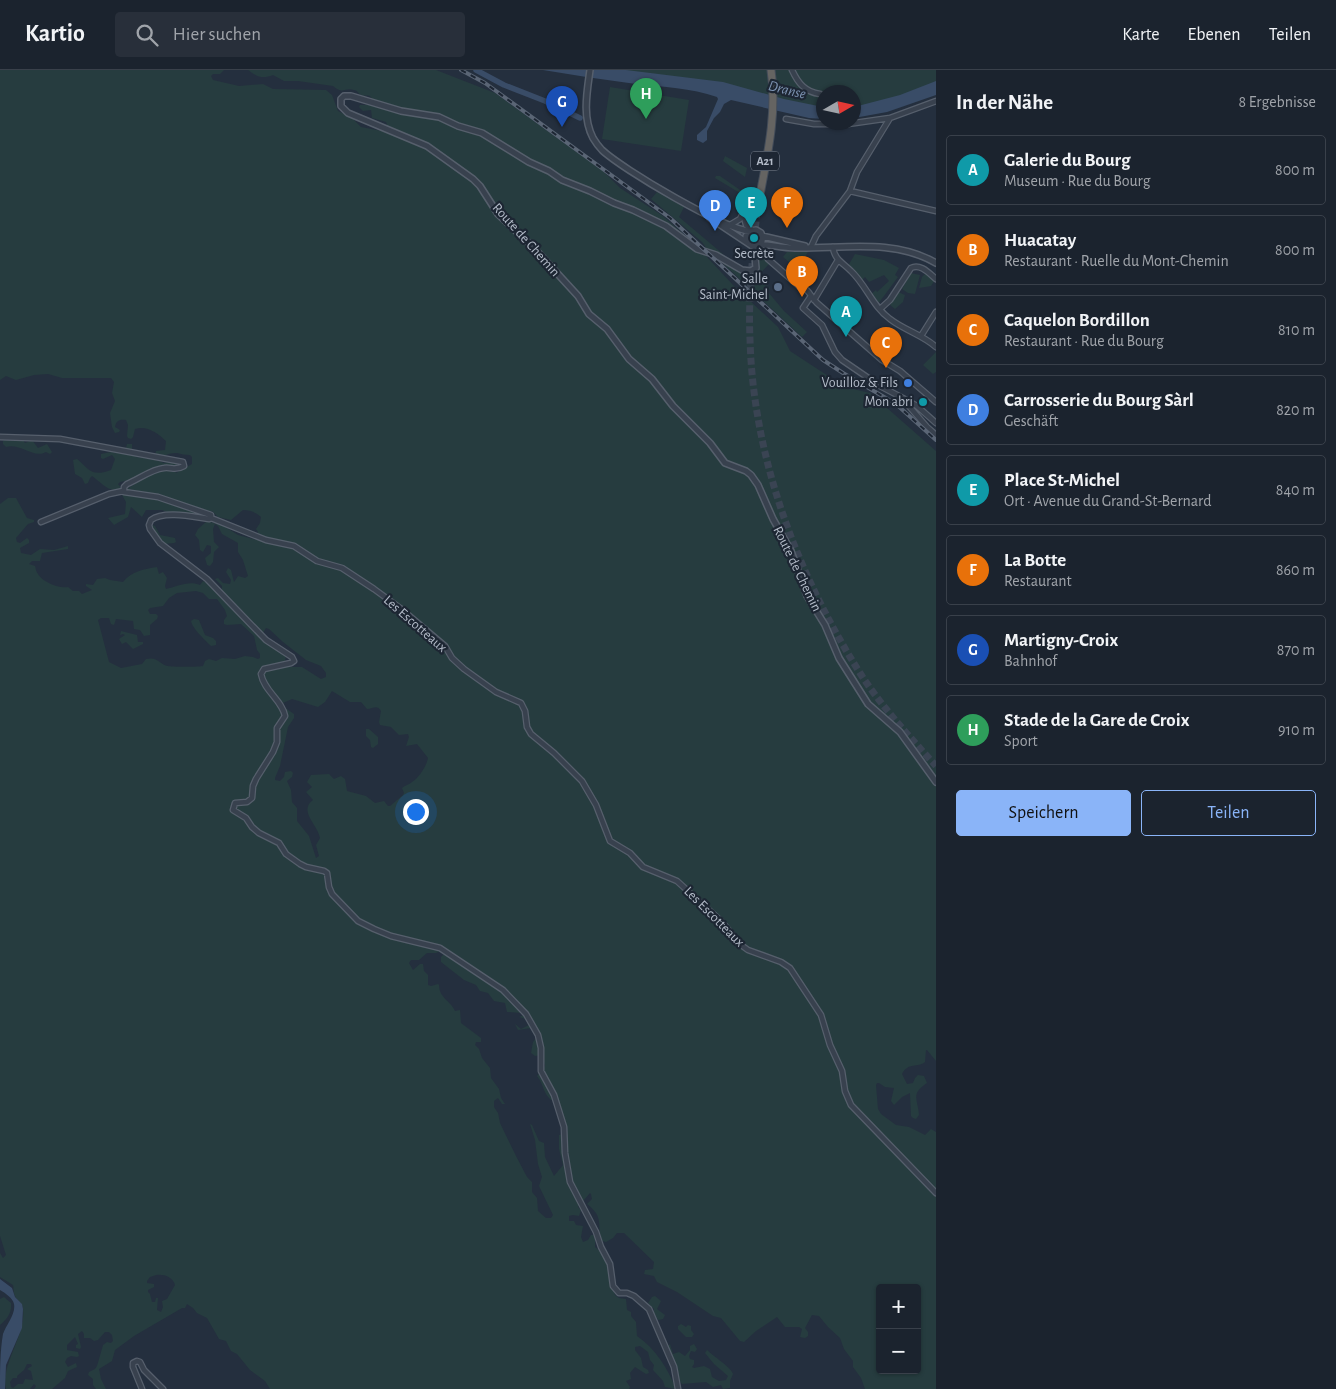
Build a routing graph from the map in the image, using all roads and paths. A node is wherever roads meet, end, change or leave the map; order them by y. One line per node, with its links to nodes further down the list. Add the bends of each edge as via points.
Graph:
1 (590, 70): 9 (street, via 588,126 601,149)
2 (771, 70): 11 (highway, A21, via 773,111)
3 (792, 70): 4 (street, via 807,90)
4 (816, 93)
5 (936, 101): 6 (street)
6 (890, 118): 7 (street, via 848,124 814,124); 8 (street, via 857,172)
7 (786, 119)
8 (850, 191): 10 (street); 17 (street)
9 (695, 208): 12 (street); 15 (street)
10 (936, 210)
11 (757, 211)
12 (730, 225): 13 (street); 13 (street, via 743,213)
13 (751, 231): 14 (street, via 758,231); 15 (street)
14 (762, 236): 16 (street); 17 (street)
15 (747, 242): 16 (street)
16 (758, 245): 17 (street); 22 (street, via 768,259 806,288); 35 (street, Route de Chemin, via 756,268 742,270 694,247 666,226 566,182 478,131 439,117 401,111 351,96 341,99 340,106 348,113 427,146 473,179 498,214 578,296 589,314 607,329 629,359 652,379 726,465 752,476 772,519 792,551 807,596 825,625 838,658 868,704 900,732)
17 (809, 247): 18 (street)
18 (833, 247): 19 (street); 20 (street, via 895,248 918,253)
19 (838, 260): 22 (street); 23 (street, via 856,276)
20 (936, 263)
21 (936, 279): 23 (street, via 918,266 911,268 888,303)
22 (812, 298): 27 (street, via 802,308 820,321 842,360); 28 (street, via 882,360)
23 (880, 309): 25 (street, via 891,320)
24 (936, 312): 25 (street)
25 (921, 336): 26 (street)
26 (936, 347)
27 (901, 397): 29 (street); 30 (street)
28 (936, 402)
29 (936, 423)
30 (936, 435)
31 (0, 437): 32 (street, via 60,438 184,463 179,469 166,467 156,470 126,485)
32 (124, 492): 33 (street, Les Escotteaux, via 158,497); 34 (street, via 109,494)
33 (211, 518): 36 (street, Les Escotteaux, via 266,540 294,546 317,560 342,568 400,608 445,646 464,669 496,692 521,704 531,734 574,771 586,786 610,841 630,853 643,867 677,881 721,921 745,949 790,968 820,1015 842,1071 851,1105); 39 (street, Les Escotteaux, via 159,516 152,519 149,526 162,545 207,579 254,628 294,661 264,670 261,674 285,716 277,728 273,752 253,786 252,798 235,803 234,810 246,818 259,834 279,843 286,854 300,864 327,873 332,894 358,920 392,936 440,948 502,990 526,1014 539,1037 541,1072 554,1095 564,1127 570,1182 594,1227 615,1288 619,1293 637,1297 650,1312 674,1367)
34 (41, 522)
35 (936, 782)
36 (936, 1193)
37 (142, 1389): 38 (street, via 133,1367 137,1361)
38 (163, 1389)
39 (678, 1389)

